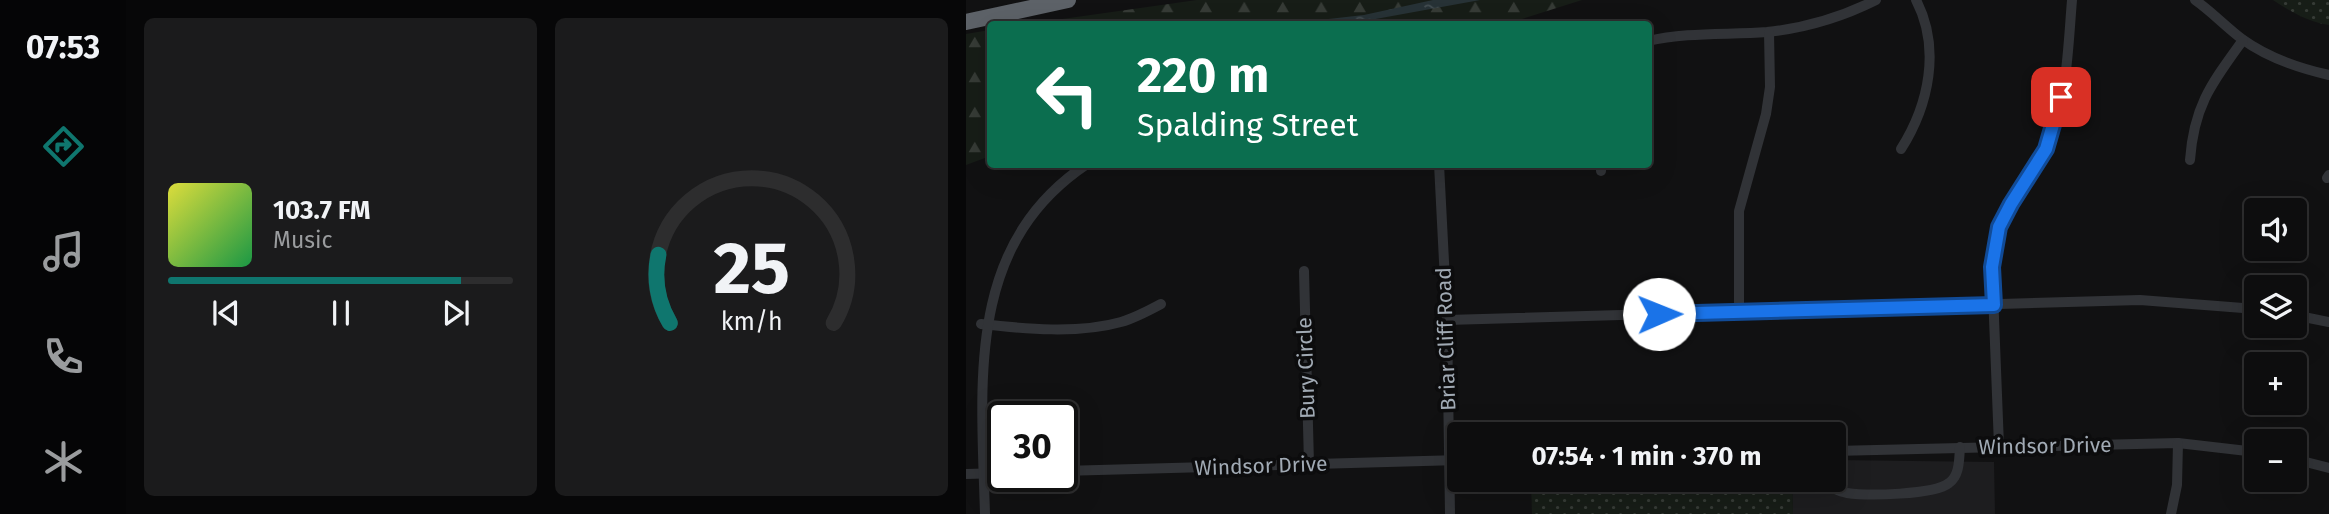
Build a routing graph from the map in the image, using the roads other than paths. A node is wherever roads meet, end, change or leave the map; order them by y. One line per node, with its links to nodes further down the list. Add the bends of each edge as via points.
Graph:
1 (1067, 0): 6 (highway); 7 (highway)
2 (1876, 0): 8 (street, via 1808,26)
3 (1916, 0): 12 (street, via 1929,36 1927,80 1917,123)
4 (2072, 0): 18 (street, via 2052,135 2011,204 1995,242)
5 (2195, 0): 10 (street)
6 (966, 14)
7 (966, 22)
8 (1769, 32): 9 (street); 20 (street, via 1766,114 1739,211)
9 (1652, 40)
10 (2244, 40): 11 (street, via 2280,61); 13 (street, via 2200,109 2192,130)
11 (2329, 75)
12 (1901, 149)
13 (2190, 160)
14 (1081, 168): 24 (street, via 1048,191 1013,230 994,266)
15 (1440, 168): 22 (street, Briar Cliff Road)
16 (1304, 271): 33 (street, Bury Circle)
17 (1161, 304): 24 (street, via 1102,326 1026,329)
18 (1994, 305): 19 (street, via 2140,300); 20 (street); 27 (street)
19 (2244, 308)
20 (1739, 313): 22 (street)
21 (2307, 318): 23 (street)
22 (1447, 320): 25 (street, Briar Cliff Road)
23 (2329, 322)
24 (981, 324): 37 (street)
25 (1452, 422)
26 (2178, 443): 27 (street, Windsor Drive); 30 (street, Windsor Drive); 43 (street)
27 (1998, 446): 28 (street, Windsor Drive)
28 (1960, 447): 29 (street, Windsor Drive); 40 (street, via 1949,484 1927,492)
29 (1846, 451)
30 (2244, 451)
31 (1447, 460): 33 (street, Windsor Drive)
32 (2307, 463): 34 (street)
33 (1308, 464): 35 (street, Windsor Drive)
34 (2329, 468)
35 (1078, 471)
36 (966, 474): 37 (street)
37 (984, 474): 38 (street); 41 (street)
38 (987, 474)
39 (1452, 492): 42 (street, Briar Cliff Road)
40 (1843, 492)
41 (985, 514)
42 (1450, 514)
43 (2171, 514)

